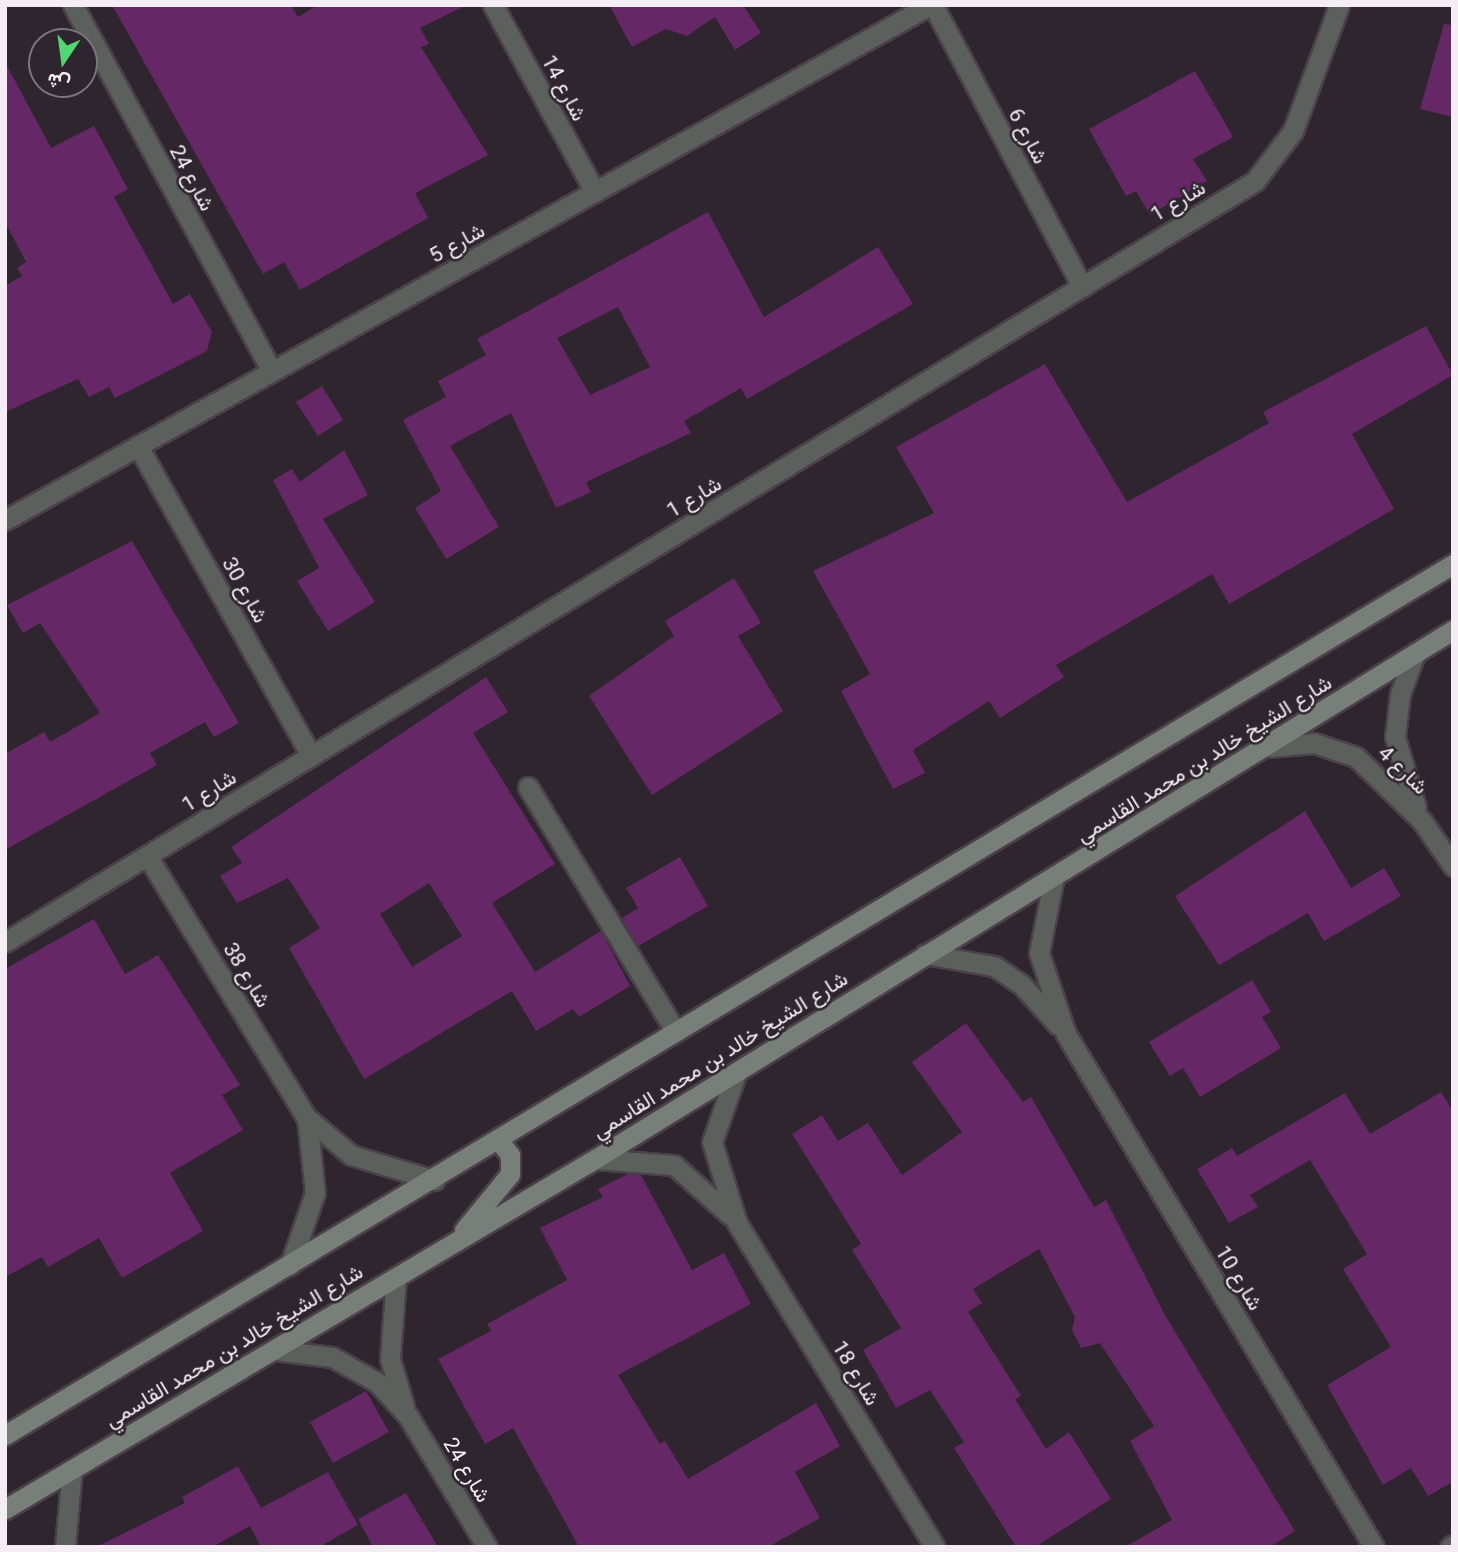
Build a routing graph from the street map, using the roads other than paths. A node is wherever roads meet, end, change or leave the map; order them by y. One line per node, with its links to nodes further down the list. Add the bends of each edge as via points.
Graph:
1 (73, 5): 7 (street, شارع 24)
2 (493, 5): 5 (street, شارع 14)
3 (932, 5): 5 (street, شارع 5); 6 (street, شارع 6)
4 (1339, 5): 6 (street, شارع 1, via 1293,131 1270,167)
5 (594, 192): 7 (street, شارع 5)
6 (1082, 287): 14 (street, شارع 1)
7 (272, 372): 8 (street, شارع 5)
8 (138, 446): 9 (street, شارع 5); 14 (street, شارع 30)
9 (5, 520)
10 (1453, 564): 22 (main road, شارع الشيخ خالد بن محمد القاسمي)
11 (1453, 630): 12 (main road, شارع الشيخ خالد بن محمد القاسمي)
12 (1415, 654): 13 (main road, شارع الشيخ خالد بن محمد القاسمي); 16 (street, شارع 4, via 1400,694 1395,737 1401,774)
13 (1270, 747): 16 (street, شارع 4, via 1314,743 1356,757); 19 (main road, شارع الشيخ خالد بن محمد القاسمي)
14 (311, 756): 17 (street, شارع 1)
15 (528, 787): 22 (street)
16 (1422, 821): 18 (street, شارع 4)
17 (148, 857): 20 (street, شارع 1); 25 (street, شارع 38)
18 (1453, 866)
19 (1054, 877): 21 (main road, شارع الشيخ خالد بن محمد القاسمي); 23 (street, شارع 10, via 1039,953)
20 (5, 942)
21 (925, 954): 23 (street, شارع 10, via 979,961 1008,973); 24 (main road, شارع الشيخ خالد بن محمد القاسمي)
22 (676, 1032): 26 (main road, شارع الشيخ خالد بن محمد القاسمي)
23 (1066, 1034): 41 (street, شارع 10)
24 (737, 1071): 27 (main road, شارع الشيخ خالد بن محمد القاسمي); 29 (street, شارع 18, via 712,1142)
25 (306, 1117): 28 (street, شارع 38, via 360,1159); 31 (street, شارع 38, via 315,1193)
26 (498, 1139): 28 (main road, شارع الشيخ خالد بن محمد القاسمي); 30 (main road, via 510,1155 510,1174)
27 (595, 1159): 29 (street, شارع 18, via 674,1165); 30 (main road, شارع الشيخ خالد بن محمد القاسمي)
28 (434, 1180): 31 (main road, شارع الشيخ خالد بن محمد القاسمي)
29 (737, 1223): 40 (street, شارع 18)
30 (452, 1244): 32 (main road, شارع الشيخ خالد بن محمد القاسمي)
31 (290, 1265): 35 (main road, شارع الشيخ خالد بن محمد القاسمي)
32 (396, 1277): 33 (main road, شارع الشيخ خالد بن محمد القاسمي); 34 (street, شارع 24, via 390,1359)
33 (274, 1350): 34 (street, شارع 24, via 349,1363 377,1382); 36 (main road, شارع الشيخ خالد بن محمد القاسمي)
34 (408, 1416): 39 (street, شارع 24)
35 (5, 1435)
36 (72, 1469): 37 (main road, شارع الشيخ خالد بن محمد القاسمي); 38 (street)
37 (5, 1509)
38 (65, 1547)
39 (486, 1547)
40 (935, 1547)
41 (1374, 1547)

